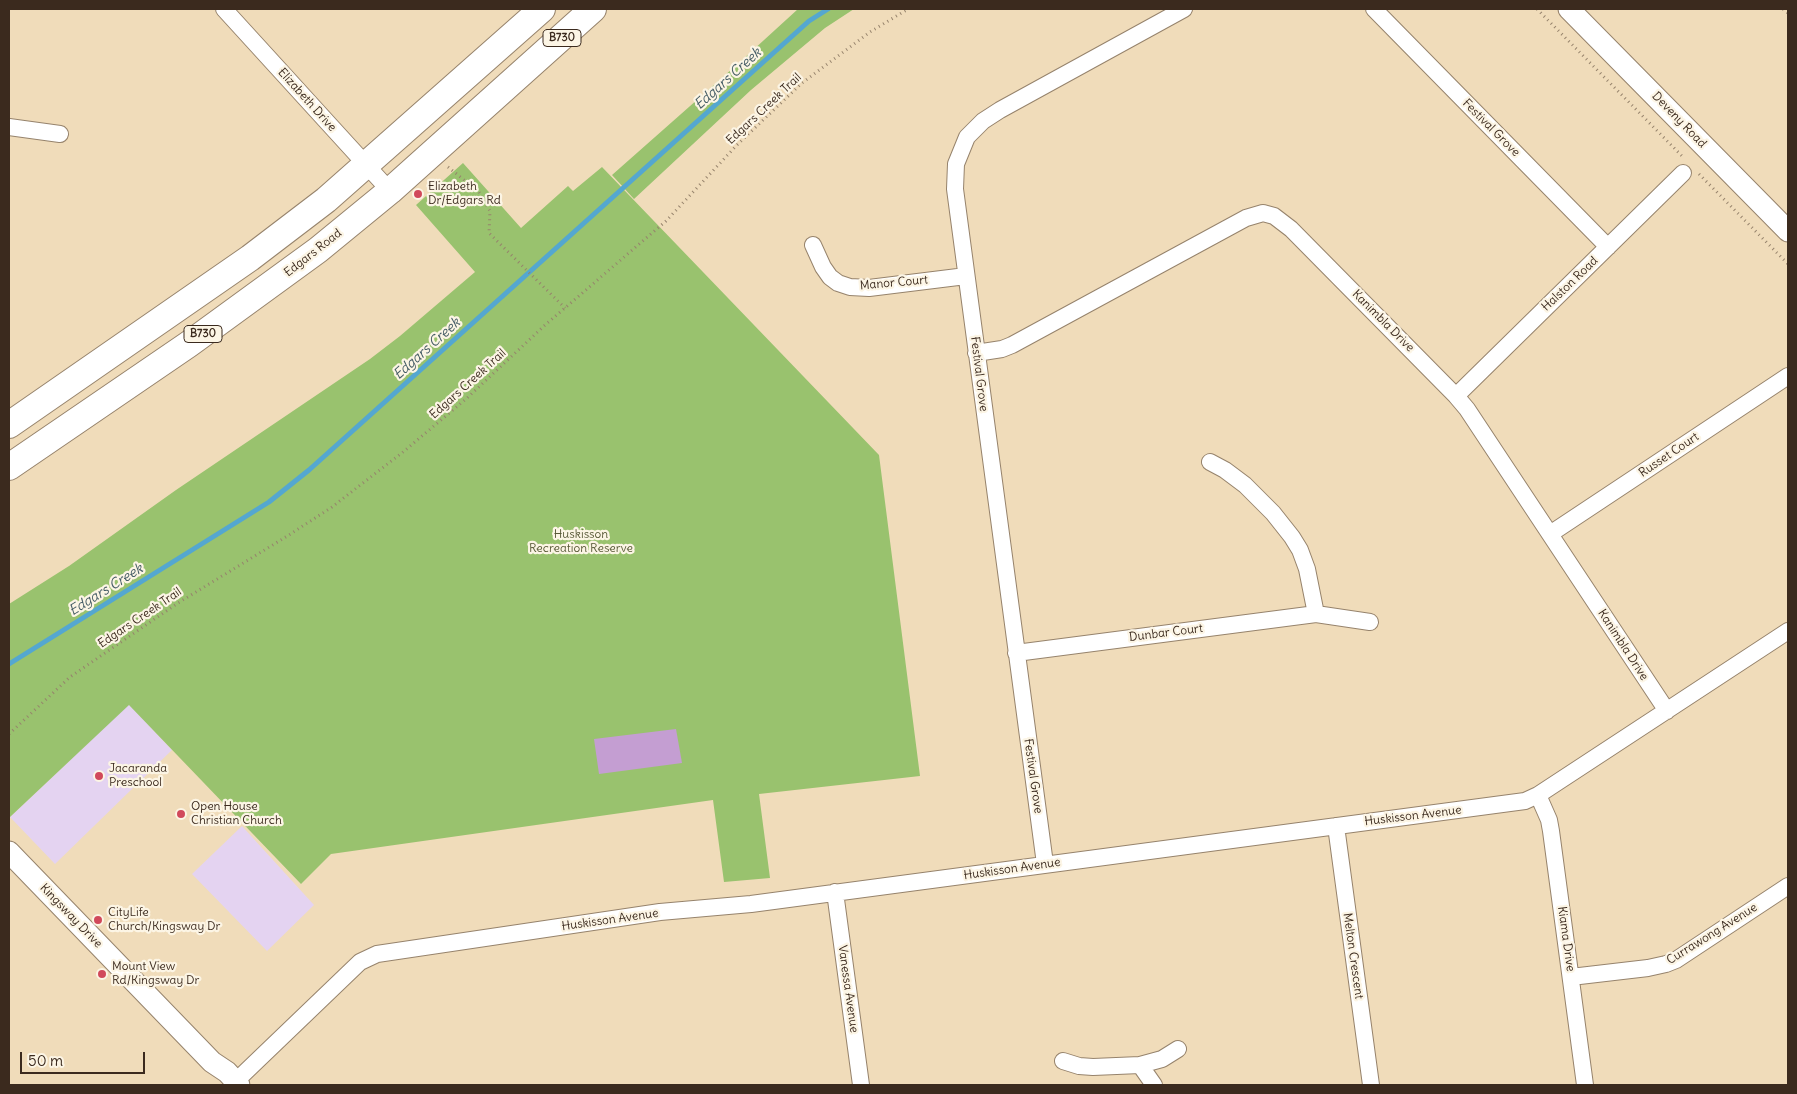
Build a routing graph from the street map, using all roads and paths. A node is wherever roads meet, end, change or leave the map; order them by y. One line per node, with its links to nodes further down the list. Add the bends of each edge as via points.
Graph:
1 (224, 9): 14 (street, Elizabeth Drive)
2 (542, 9): 14 (main road, B730)
3 (594, 9): 13 (main road, Edgars Road / B730)
4 (908, 9): 22 (path, Edgars Creek Trail, via 870,32 802,83 737,145 666,222)
5 (1184, 9): 21 (street, Festival Grove, via 1000,110 973,130 962,146 956,164 954,189)
6 (1374, 9): 19 (street, Festival Grove)
7 (1537, 9): 15 (path)
8 (1570, 9): 17 (street, Deveny Road)
9 (1783, 9): 10 (path)
10 (1788, 13)
11 (9, 127): 12 (street)
12 (60, 134)
13 (434, 152): 16 (main road, Edgars Road / B730); 22 (path, via 479,192 490,211 489,233)
14 (366, 165): 16 (street, Elizabeth Drive); 26 (main road, B730, via 250,258)
15 (1688, 167): 19 (street, Halston Road); 20 (path)
16 (390, 191): 28 (main road, Edgars Road / B730, via 246,303)
17 (1788, 230)
18 (813, 245): 21 (street, Manor Court, via 830,277 850,287 869,288)
19 (1608, 246): 25 (street, Halston Road)
20 (1788, 264)
21 (966, 276): 23 (street, Festival Grove)
22 (565, 308): 35 (path, Edgars Creek Trail, via 403,452 289,535 178,602 70,677)
23 (976, 353): 25 (street, Kanimbla Drive, via 1012,345 1246,218 1269,214 1291,229); 33 (street, Festival Grove)
24 (1788, 376): 29 (street, Russet Court)
25 (1456, 396): 29 (street, Kanimbla Drive)
26 (9, 425)
27 (1210, 462): 30 (street, via 1245,485 1292,537 1307,569)
28 (9, 467)
29 (1550, 534): 34 (street, Kanimbla Drive)
30 (1316, 614): 31 (street, Dunbar Court); 33 (street, Dunbar Court)
31 (1370, 622)
32 (1788, 631): 34 (street, Huskisson Avenue)
33 (1016, 653): 39 (street, Festival Grove)
34 (1667, 711): 36 (street, Huskisson Avenue)
35 (9, 734)
36 (1538, 795): 37 (street, Huskisson Avenue, via 1525,801); 42 (street, Kiama Drive, via 1551,831)
37 (1336, 826): 39 (street, Huskisson Avenue); 49 (street, Melton Crescent)
38 (9, 852): 46 (street, Kingsway Drive, via 212,1062)
39 (1045, 864): 41 (street, Huskisson Avenue)
40 (1788, 886): 42 (street, Currawong Avenue, via 1666,964)
41 (835, 892): 46 (street, Huskisson Avenue, via 660,912 376,954 360,962); 47 (street, Vanessa Avenue)
42 (1571, 977): 50 (street, Kiama Drive)
43 (1178, 1049): 45 (street, via 1162,1059)
44 (1063, 1061): 45 (street, via 1093,1067)
45 (1140, 1065): 48 (street)
46 (238, 1083)
47 (860, 1085)
48 (1154, 1085)
49 (1371, 1085)
50 (1585, 1085)

